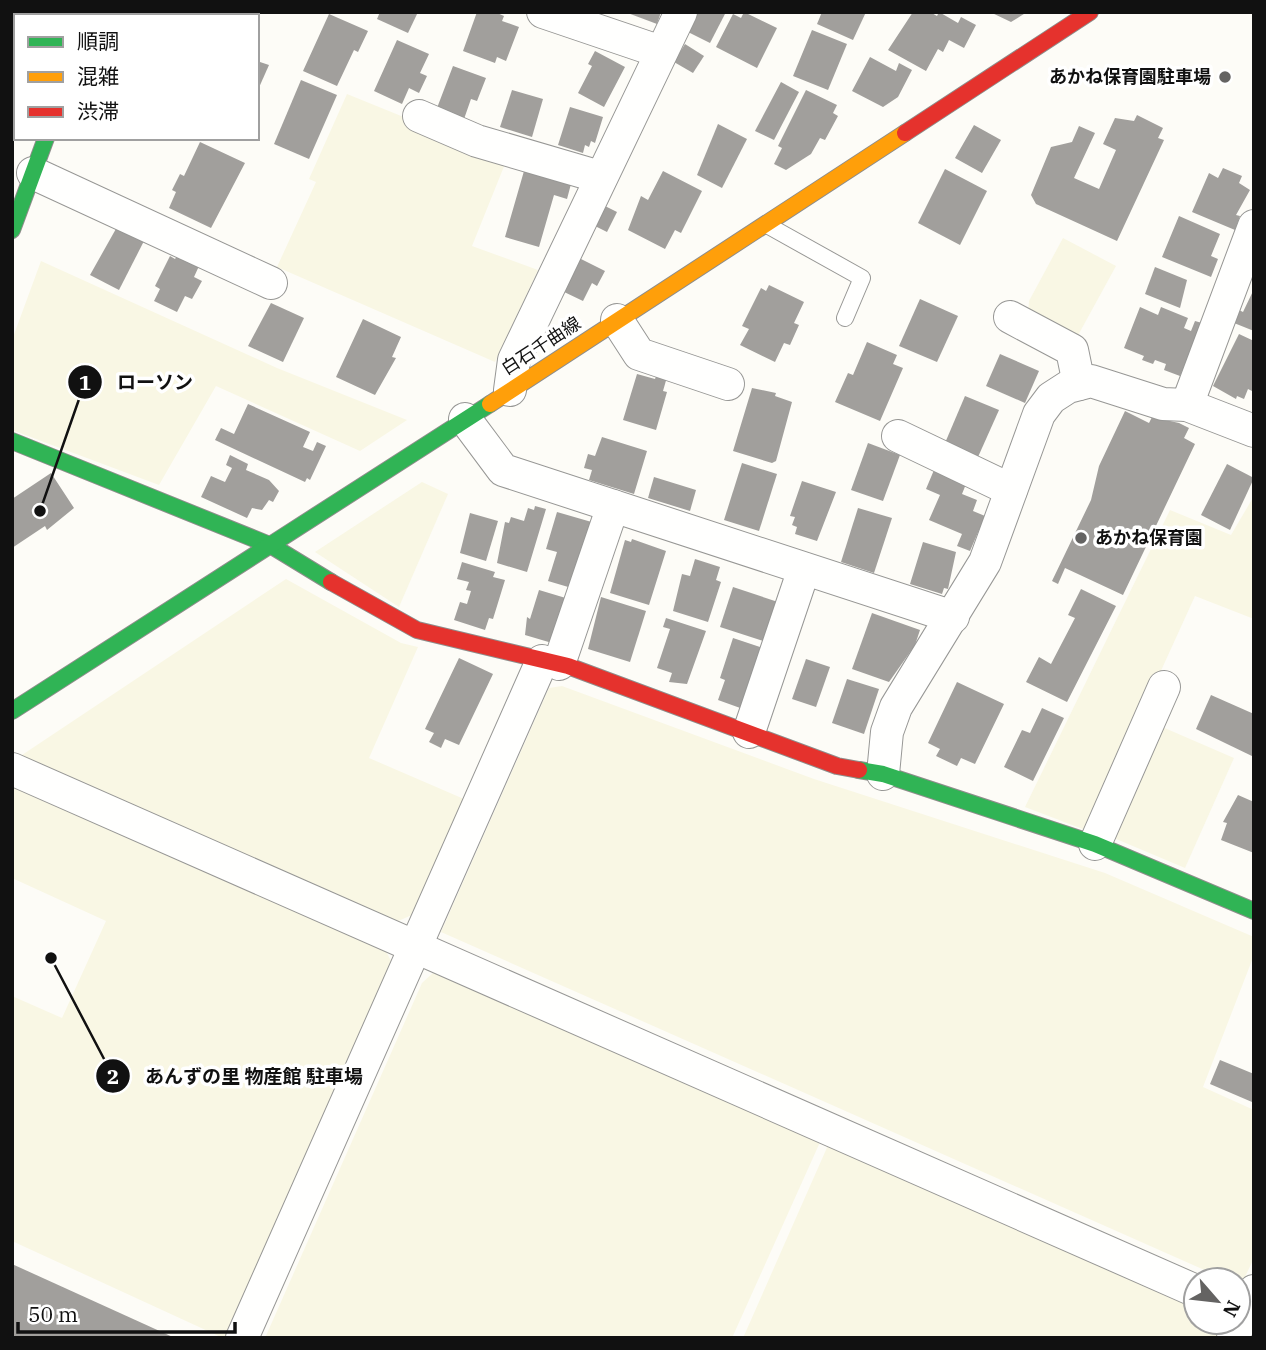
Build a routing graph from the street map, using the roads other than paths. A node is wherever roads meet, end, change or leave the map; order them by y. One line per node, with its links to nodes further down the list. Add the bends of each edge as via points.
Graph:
1 (543, 12): 4 (street)
2 (681, 12): 4 (street)
3 (1090, 12): 9 (street, 白石千曲線)
4 (662, 52): 8 (street)
5 (419, 116): 8 (street, via 477,141)
6 (45, 140): 7 (street)
7 (33, 173): 11 (street); 12 (street)
8 (600, 177): 18 (street, via 514,360)
9 (765, 223): 14 (lane, via 862,278); 15 (street, 白石千曲線)
10 (1254, 226): 19 (street)
11 (12, 230)
12 (271, 283)
13 (1010, 317): 17 (street, via 1072,350)
14 (845, 318)
15 (617, 320): 16 (street, via 639,354); 18 (street, 白石千曲線)
16 (728, 384)
17 (1079, 384): 19 (street, via 1091,381 1163,404); 24 (street, via 1051,398 1039,414)
18 (510, 390): 20 (street, 白石千曲線)
19 (1187, 405): 21 (street)
20 (465, 419): 25 (street, via 503,470); 26 (street, 白石千曲線)
21 (1254, 431)
22 (898, 436): 24 (street)
23 (12, 441): 26 (street)
24 (1011, 490): 28 (street, via 985,562)
25 (613, 506): 27 (street); 29 (street)
26 (271, 546): 29 (street, via 417,630); 31 (street, 白石千曲線)
27 (804, 569): 28 (street); 32 (street)
28 (953, 617): 34 (street, via 896,707 887,732)
29 (550, 662): 32 (street); 37 (street)
30 (1164, 687): 35 (street)
31 (12, 711)
32 (749, 732): 34 (street, via 837,766)
33 (12, 769): 37 (street)
34 (883, 774): 35 (street)
35 (1095, 844): 36 (street)
36 (1254, 911)
37 (415, 948): 38 (street); 39 (street)
38 (1182, 1285)
39 (242, 1338)

